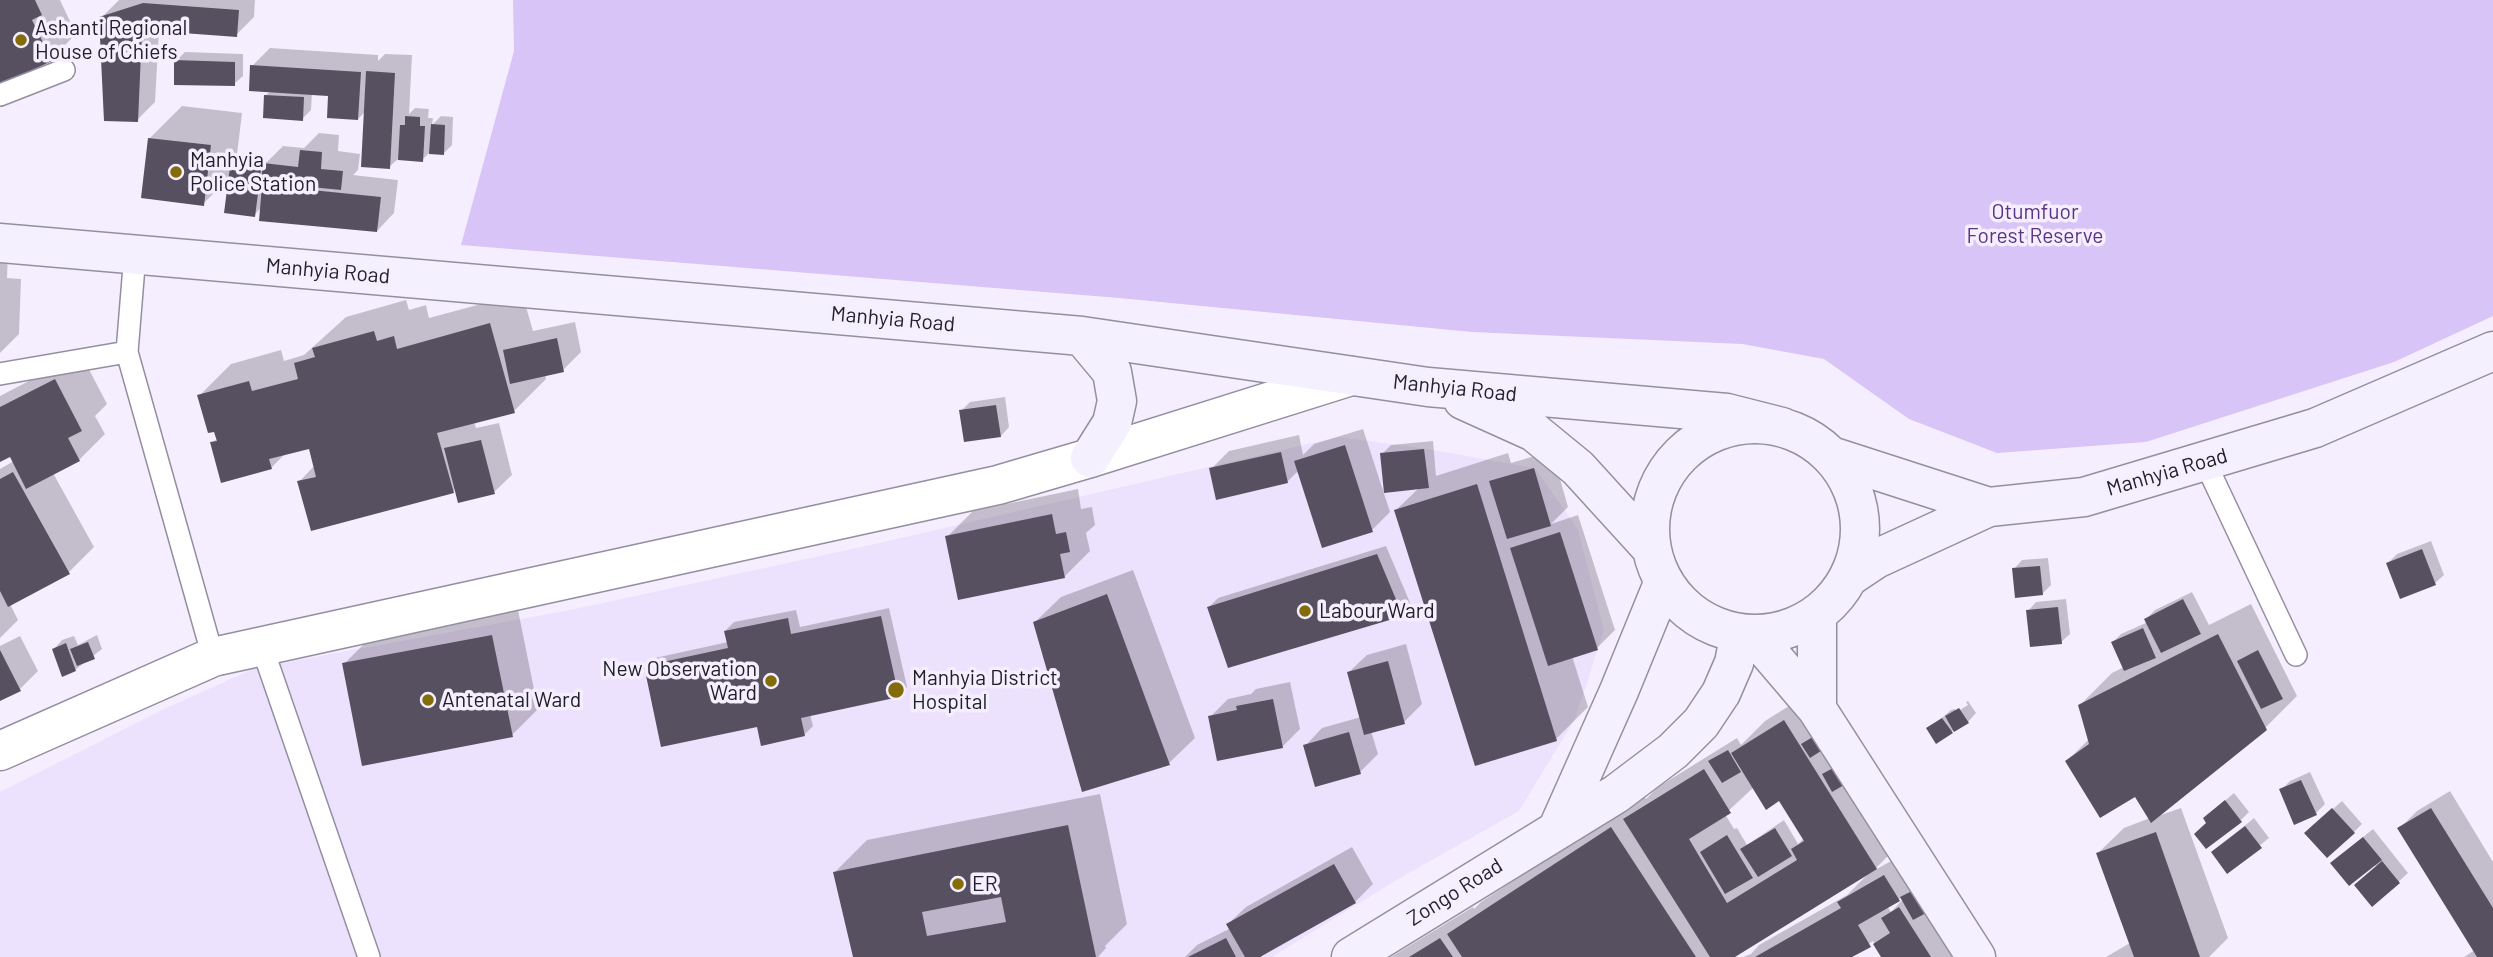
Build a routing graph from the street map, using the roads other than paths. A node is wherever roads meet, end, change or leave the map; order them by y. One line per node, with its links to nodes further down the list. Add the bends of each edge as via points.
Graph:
1 (64, 70): 2 (lane)
2 (0, 95)
3 (0, 243): 4 (main road, Manhyia Road)
4 (135, 254): 5 (main road, Manhyia Road); 7 (lane)
5 (1082, 335): 9 (main road, Manhyia Road); 13 (main road, via 1112,372 1117,401 1112,423)
6 (2493, 351): 14 (main road, Manhyia Road, via 2315,428)
7 (127, 352): 8 (lane); 22 (lane)
8 (0, 374)
9 (1352, 376): 10 (main road, Manhyia Road); 13 (street)
10 (1428, 387): 11 (main road, Manhyia Road, via 1727,413); 16 (main road, via 1534,432 1578,468)
11 (1782, 427): 12 (main road); 16 (main road, via 1747,424 1713,432 1683,451 1661,479 1651,512)
12 (1831, 456): 15 (main road, Manhyia Road); 17 (main road, via 1850,483 1860,514 1859,546)
13 (1090, 458): 20 (street, via 998,485)
14 (2205, 462): 15 (main road, Manhyia Road, via 2084,497); 21 (lane)
15 (1989, 507): 17 (main road, via 1876,559)
16 (1657, 564): 19 (main road, via 1683,606 1710,624); 25 (main road, via 1619,691)
17 (1849, 577): 18 (main road)
18 (1817, 615): 19 (main road, via 1776,633); 23 (main road)
19 (1746, 634): 23 (main road); 25 (main road, Zongo Road, via 1721,694 1702,723 1616,794)
20 (262, 647): 22 (street); 26 (lane)
21 (2296, 655)
22 (213, 657): 24 (street)
23 (1817, 709): 28 (main road)
24 (0, 751)
25 (1558, 828): 27 (main road, Zongo Road)
26 (369, 957)
27 (1351, 957)
28 (1976, 957)

